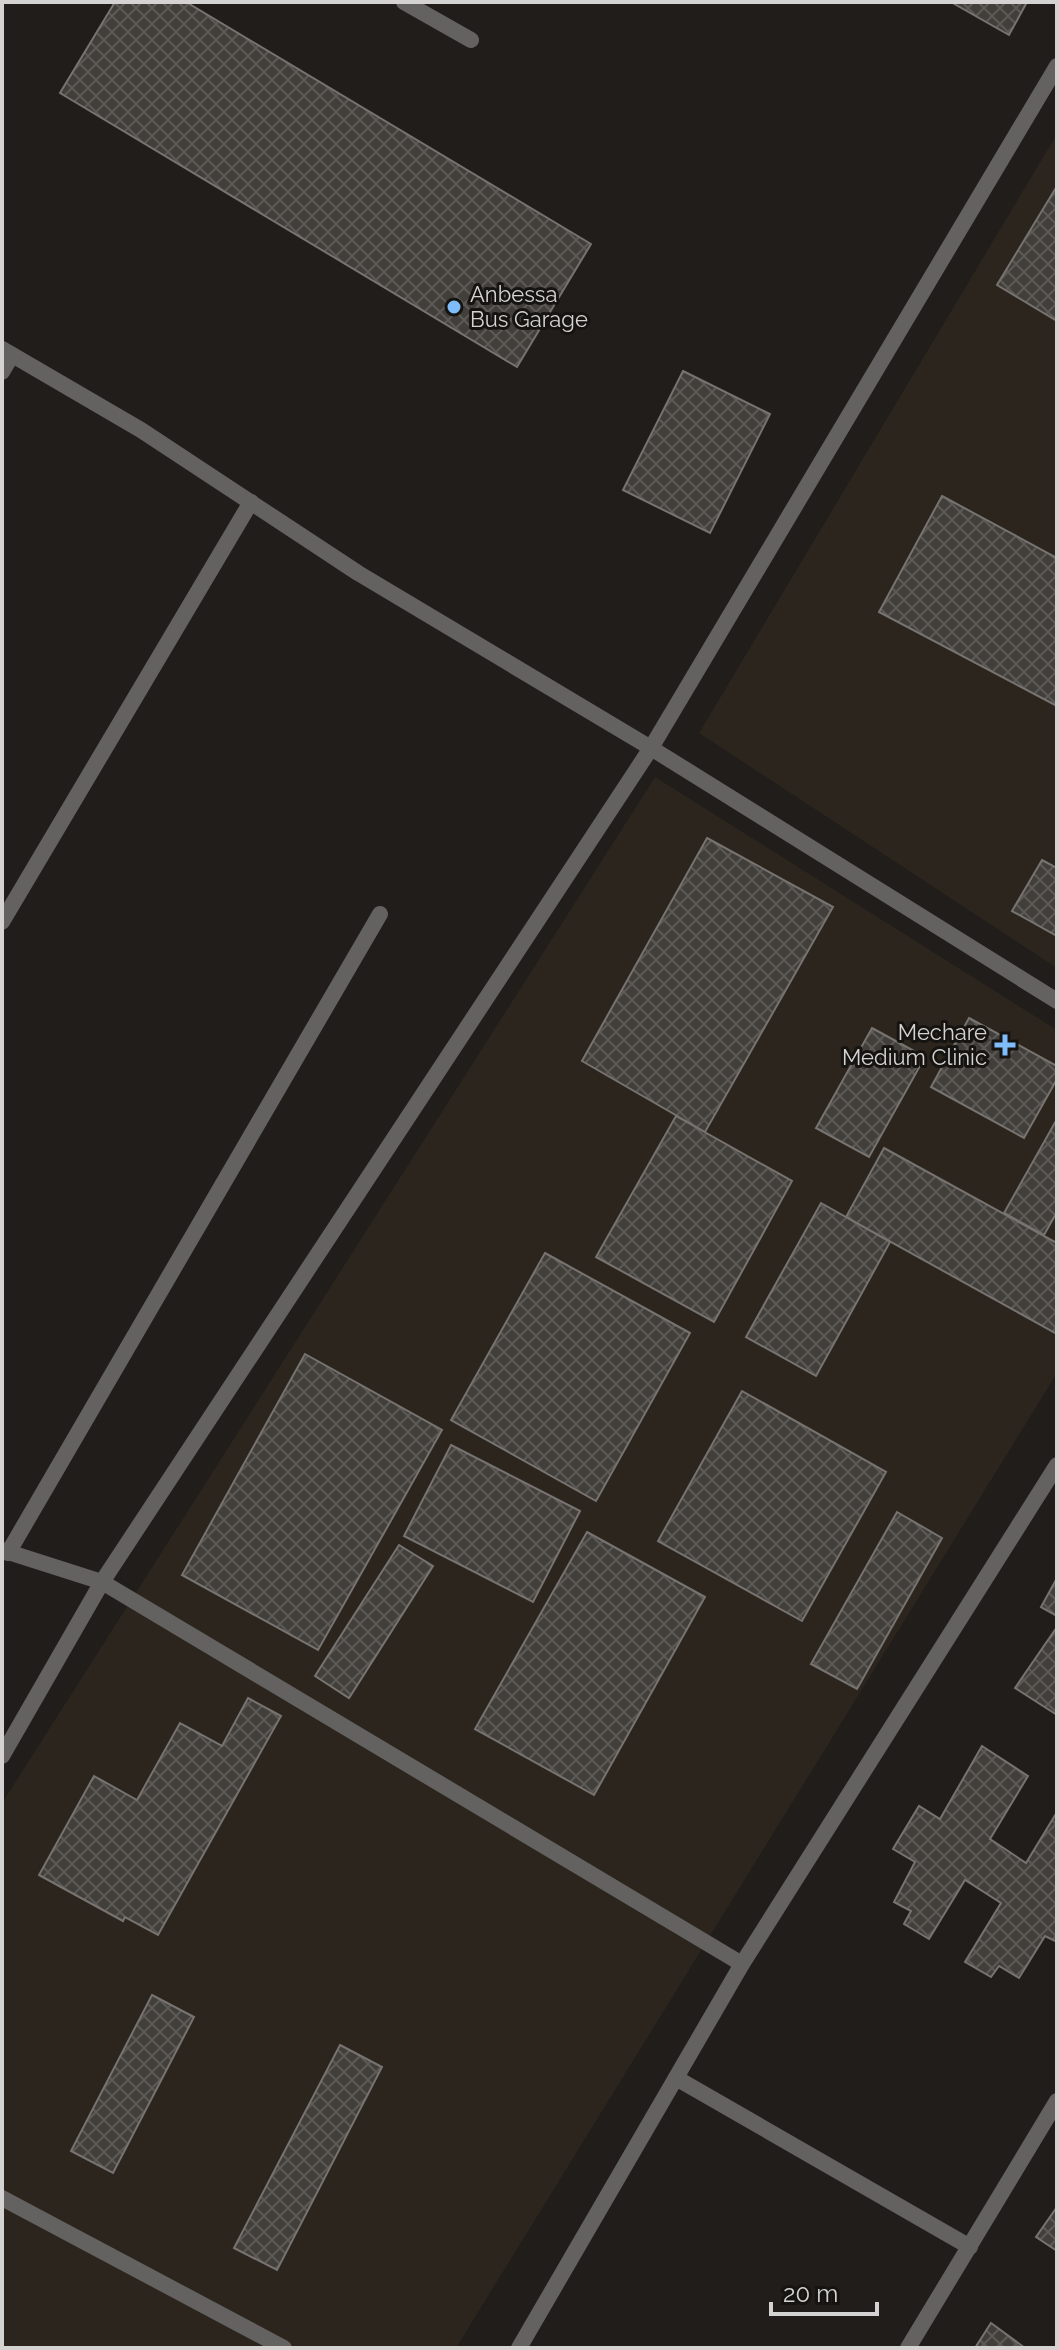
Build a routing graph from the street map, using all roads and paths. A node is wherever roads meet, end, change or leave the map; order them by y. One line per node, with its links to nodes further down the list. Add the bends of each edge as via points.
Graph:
1 (404, 2): 2 (street)
2 (471, 40)
3 (1057, 66): 7 (street)
4 (7, 352): 5 (street); 6 (street)
5 (2, 372)
6 (251, 502): 7 (street, via 358,573); 9 (street)
7 (651, 748): 10 (street); 13 (street)
8 (380, 914): 12 (street)
9 (2, 922)
10 (1057, 1001)
11 (1057, 1465): 15 (street)
12 (5, 1551): 13 (street)
13 (102, 1582): 14 (street); 15 (street)
14 (2, 1756)
15 (742, 1964): 16 (street)
16 (676, 2078): 19 (street); 21 (street)
17 (1057, 2101): 19 (street)
18 (2, 2198): 20 (street)
19 (970, 2247): 22 (street)
20 (284, 2348)
21 (519, 2348)
22 (908, 2348)

